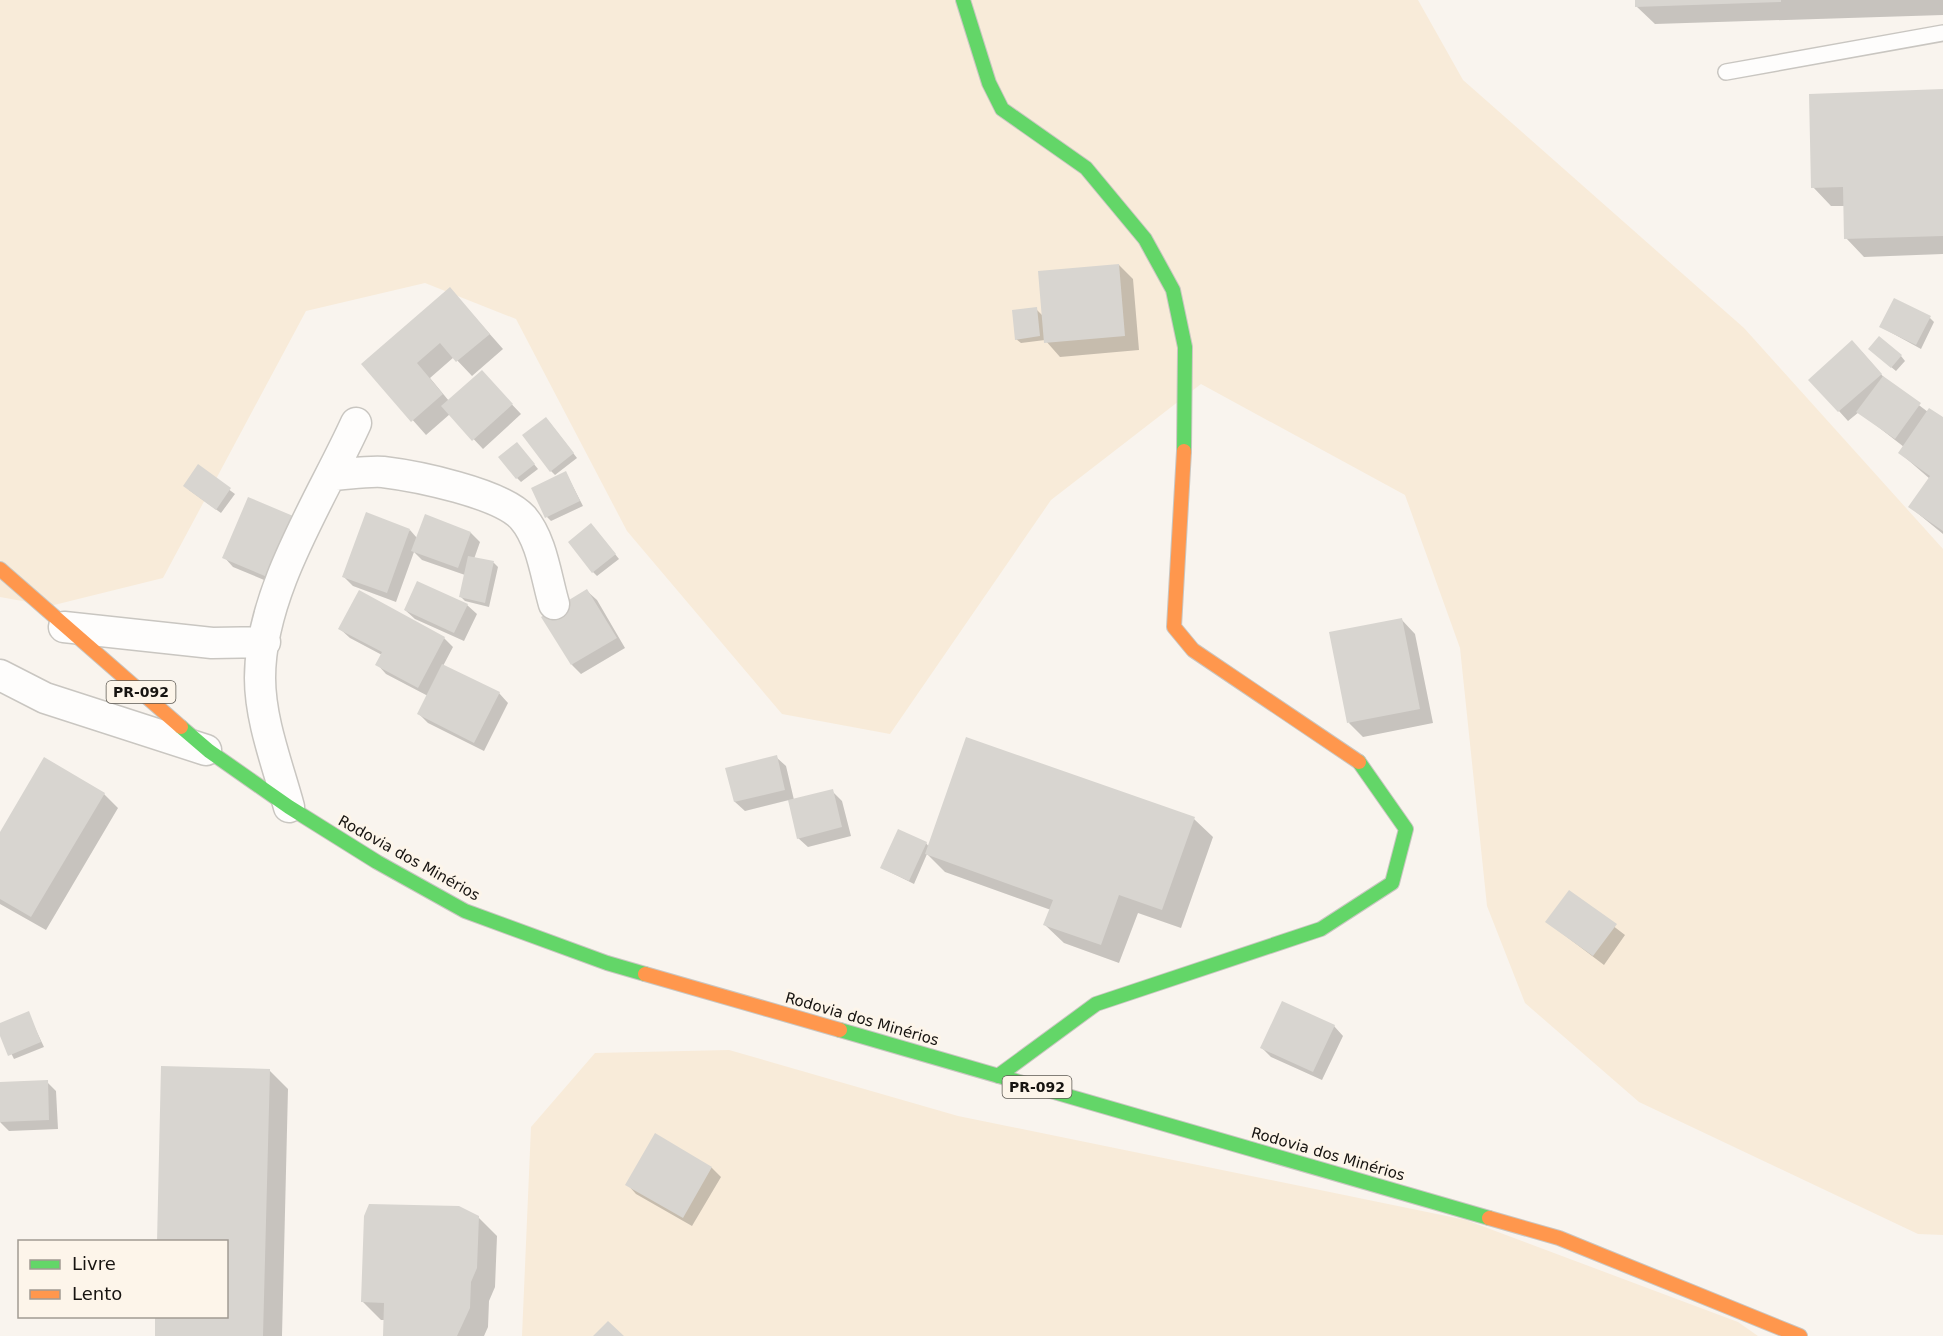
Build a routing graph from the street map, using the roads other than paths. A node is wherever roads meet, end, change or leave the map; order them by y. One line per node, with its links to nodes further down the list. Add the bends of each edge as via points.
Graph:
1 (963, 0): 13 (main road, via 989,83 1002,109 1086,168 1145,239 1173,290 1185,347 1184,459 1174,627 1193,650 1361,763 1406,828 1392,883 1321,929 1096,1004)
2 (1943, 33): 3 (lane)
3 (1726, 72)
4 (356, 423): 5 (street)
5 (332, 475): 7 (street, via 382,472 485,495 509,506 523,518 535,540); 9 (street, via 290,557)
6 (0, 569): 8 (main road, Rodovia dos Minérios / PR-092)
7 (554, 604)
8 (64, 627): 9 (street, via 212,643); 11 (main road, Rodovia dos Minérios / PR-092)
9 (265, 642): 12 (street, via 260,678 263,711)
10 (0, 675): 11 (street, via 45,698)
11 (209, 751): 12 (main road, Rodovia dos Minérios / PR-092)
12 (289, 807): 13 (main road, Rodovia dos Minérios / PR-092, via 465,911 607,963)
13 (998, 1076): 14 (main road, Rodovia dos Minérios / PR-092, via 1559,1238)
14 (1800, 1336)

